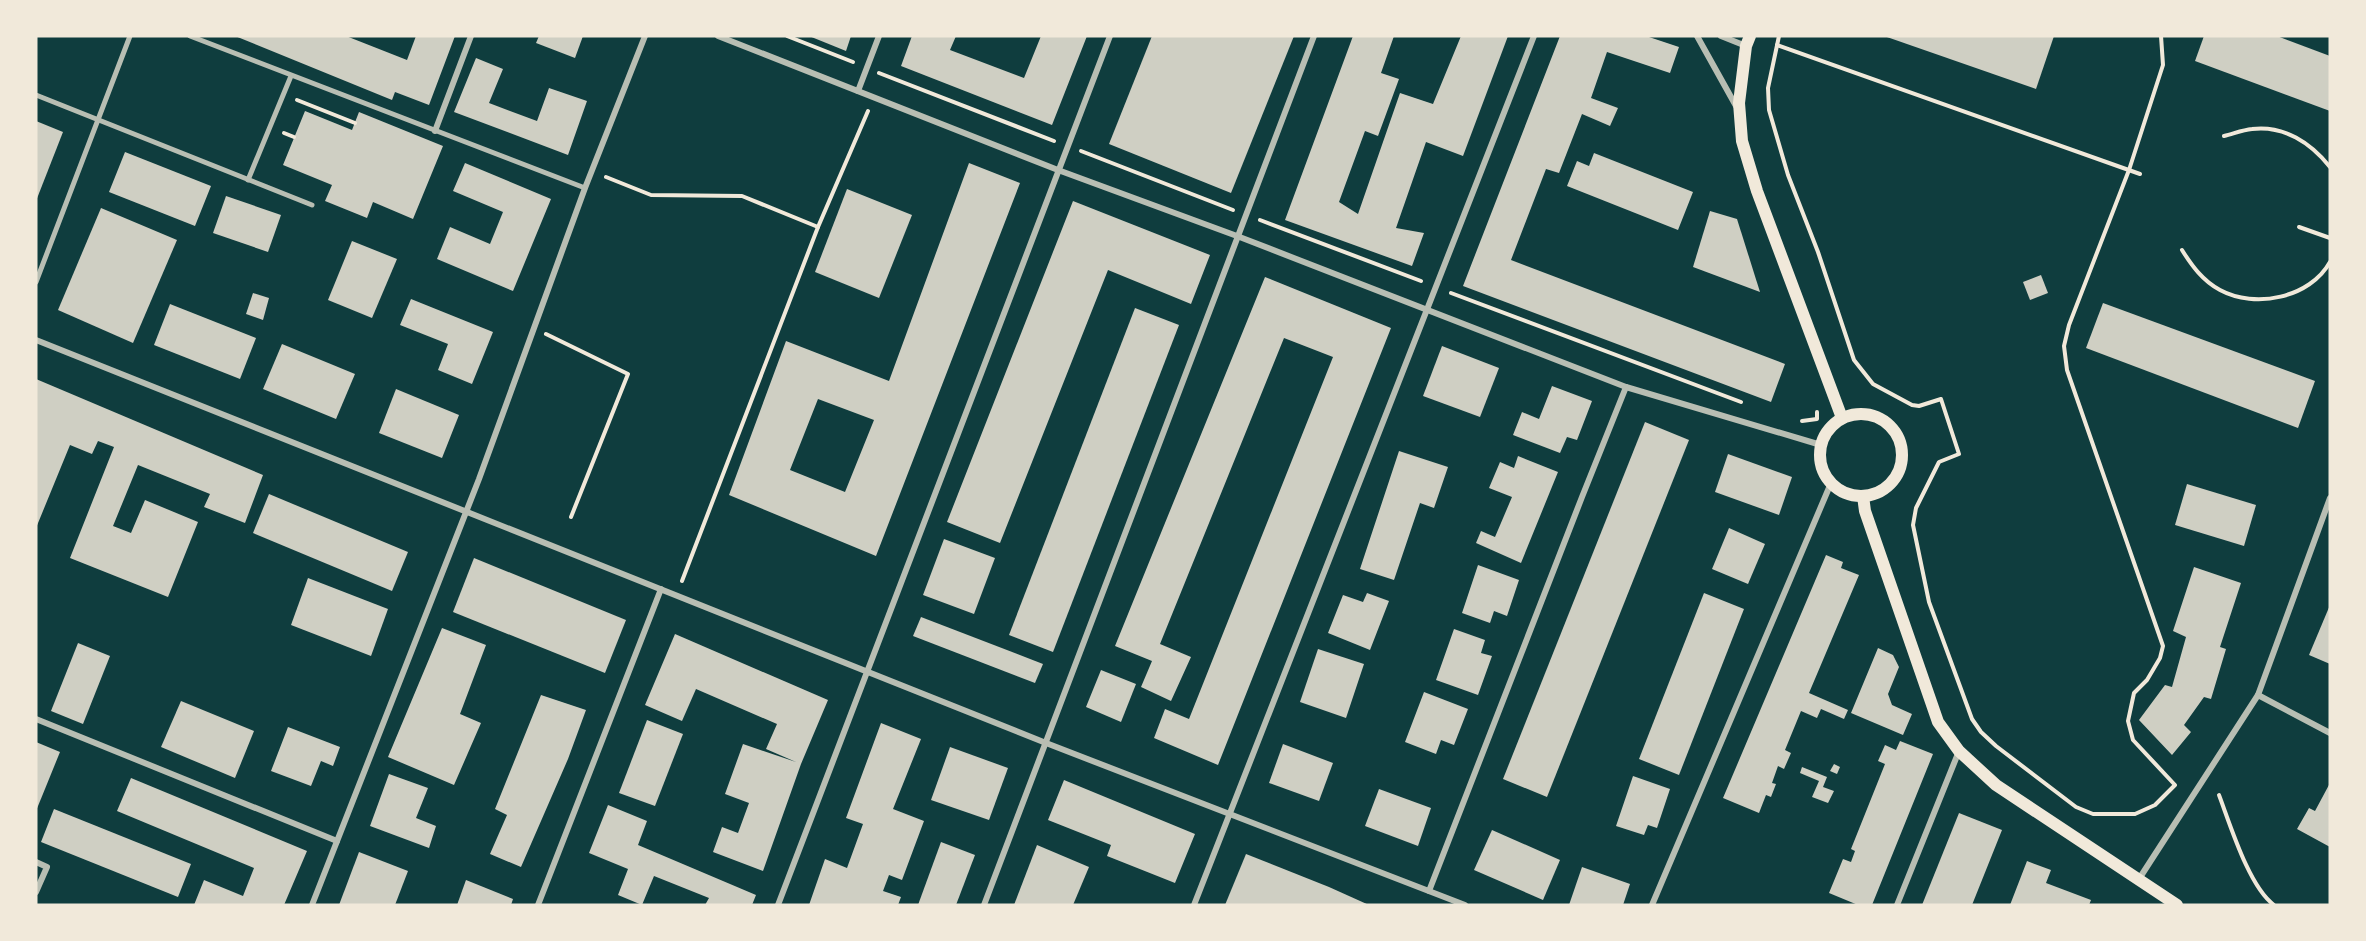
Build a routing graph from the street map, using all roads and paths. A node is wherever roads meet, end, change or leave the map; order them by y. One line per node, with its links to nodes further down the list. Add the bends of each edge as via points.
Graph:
1 (130, 36): 24 (street)
2 (190, 36): 18 (street)
3 (471, 36): 26 (street)
4 (645, 36): 32 (street)
5 (718, 36): 19 (street)
6 (787, 36): 17 (path)
7 (879, 36): 17 (street)
8 (1110, 36): 28 (street)
9 (1314, 36): 37 (street)
10 (1534, 36): 45 (street)
11 (1697, 36): 23 (street)
12 (1721, 36): 15 (street)
13 (1779, 36): 16 (path)
14 (2161, 36): 31 (path, via 2163,65)
15 (1748, 41): 23 (main road)
16 (1777, 45): 31 (path); 49 (path, via 1768,88 1772,122)
17 (867, 68): 19 (street); 28 (path)
18 (291, 76): 20 (street); 26 (street)
19 (858, 91): 22 (street)
20 (284, 94): 25 (path); 34 (street)
21 (36, 95): 24 (street)
22 (874, 97): 30 (street); 38 (path)
23 (1740, 113): 50 (main road, via 1742,141 1757,191)
24 (98, 121): 34 (street); 44 (street)
25 (355, 123)
26 (435, 130): 35 (street)
27 (2224, 136): 29 (path, via 2252,129 2276,130 2299,138)
28 (1067, 146): 30 (street); 37 (path)
29 (2330, 167)
30 (1058, 170): 40 (street); 64 (street)
31 (2129, 170): 33 (path); 49 (path, via 2064,346 2067,370 2163,646 2160,658 2134,693 2128,721 2133,740 2175,785 2155,805 2134,814 2106,815 2076,807 1995,746 1972,719 1929,602 1913,525 1916,508 1939,462 1959,454 1941,399 1919,406 1887,392 1873,384)
32 (592, 171): 35 (street); 38 (path, via 651,195 742,196)
33 (2140, 174)
34 (248, 180): 36 (street)
35 (585, 188): 47 (street)
36 (312, 205)
37 (1245, 214): 40 (street); 45 (path)
38 (818, 227): 63 (path)
39 (2299, 227): 41 (path)
40 (1237, 236): 46 (street); 68 (street)
41 (2330, 238)
42 (2182, 250): 43 (path, via 2197,272 2220,290 2248,299 2277,298 2305,287)
43 (2330, 262)
44 (36, 282)
45 (1436, 287): 46 (street); 52 (path)
46 (1427, 309): 51 (street); 71 (street)
47 (535, 328): 60 (street); 61 (path, via 628,374)
48 (36, 340): 60 (street)
49 (1851, 351): 50 (path)
50 (1821, 362): 54 (main road)
51 (1626, 387): 56 (street); 75 (street)
52 (1742, 402)
53 (1815, 406): 55 (path, via 1817,419)
54 (1842, 418): 56 (main road); 58 (main road, via 1867,414 1879,418 1897,436 1901,448 1899,468 1888,485)
55 (1792, 419)
56 (1821, 445): 57 (main road, via 1823,472)
57 (1831, 483): 58 (main road, via 1852,495); 83 (street)
58 (1863, 496): 69 (main road, via 1938,723)
59 (2330, 498): 65 (street)
60 (467, 511): 62 (street); 72 (street)
61 (571, 517)
62 (661, 589): 63 (street); 78 (street)
63 (677, 595): 64 (street)
64 (868, 671): 68 (street); 79 (street)
65 (2258, 695): 67 (street); 74 (street)
66 (36, 719): 72 (street)
67 (2330, 733)
68 (1046, 742): 71 (street); 80 (street)
69 (1959, 751): 74 (main road, via 1996,785); 84 (street)
70 (2219, 795): 86 (path, via 2255,880)
71 (1229, 812): 75 (street); 81 (street)
72 (337, 840): 77 (street)
73 (36, 862): 76 (street, via 47,867)
74 (2139, 879): 85 (main road)
75 (1430, 891): 82 (street)
76 (36, 892)
77 (312, 905)
78 (538, 905)
79 (778, 905)
80 (984, 905)
81 (1194, 905)
82 (1465, 905)
83 (1652, 905)
84 (1897, 905)
85 (2177, 905)
86 (2274, 905)

